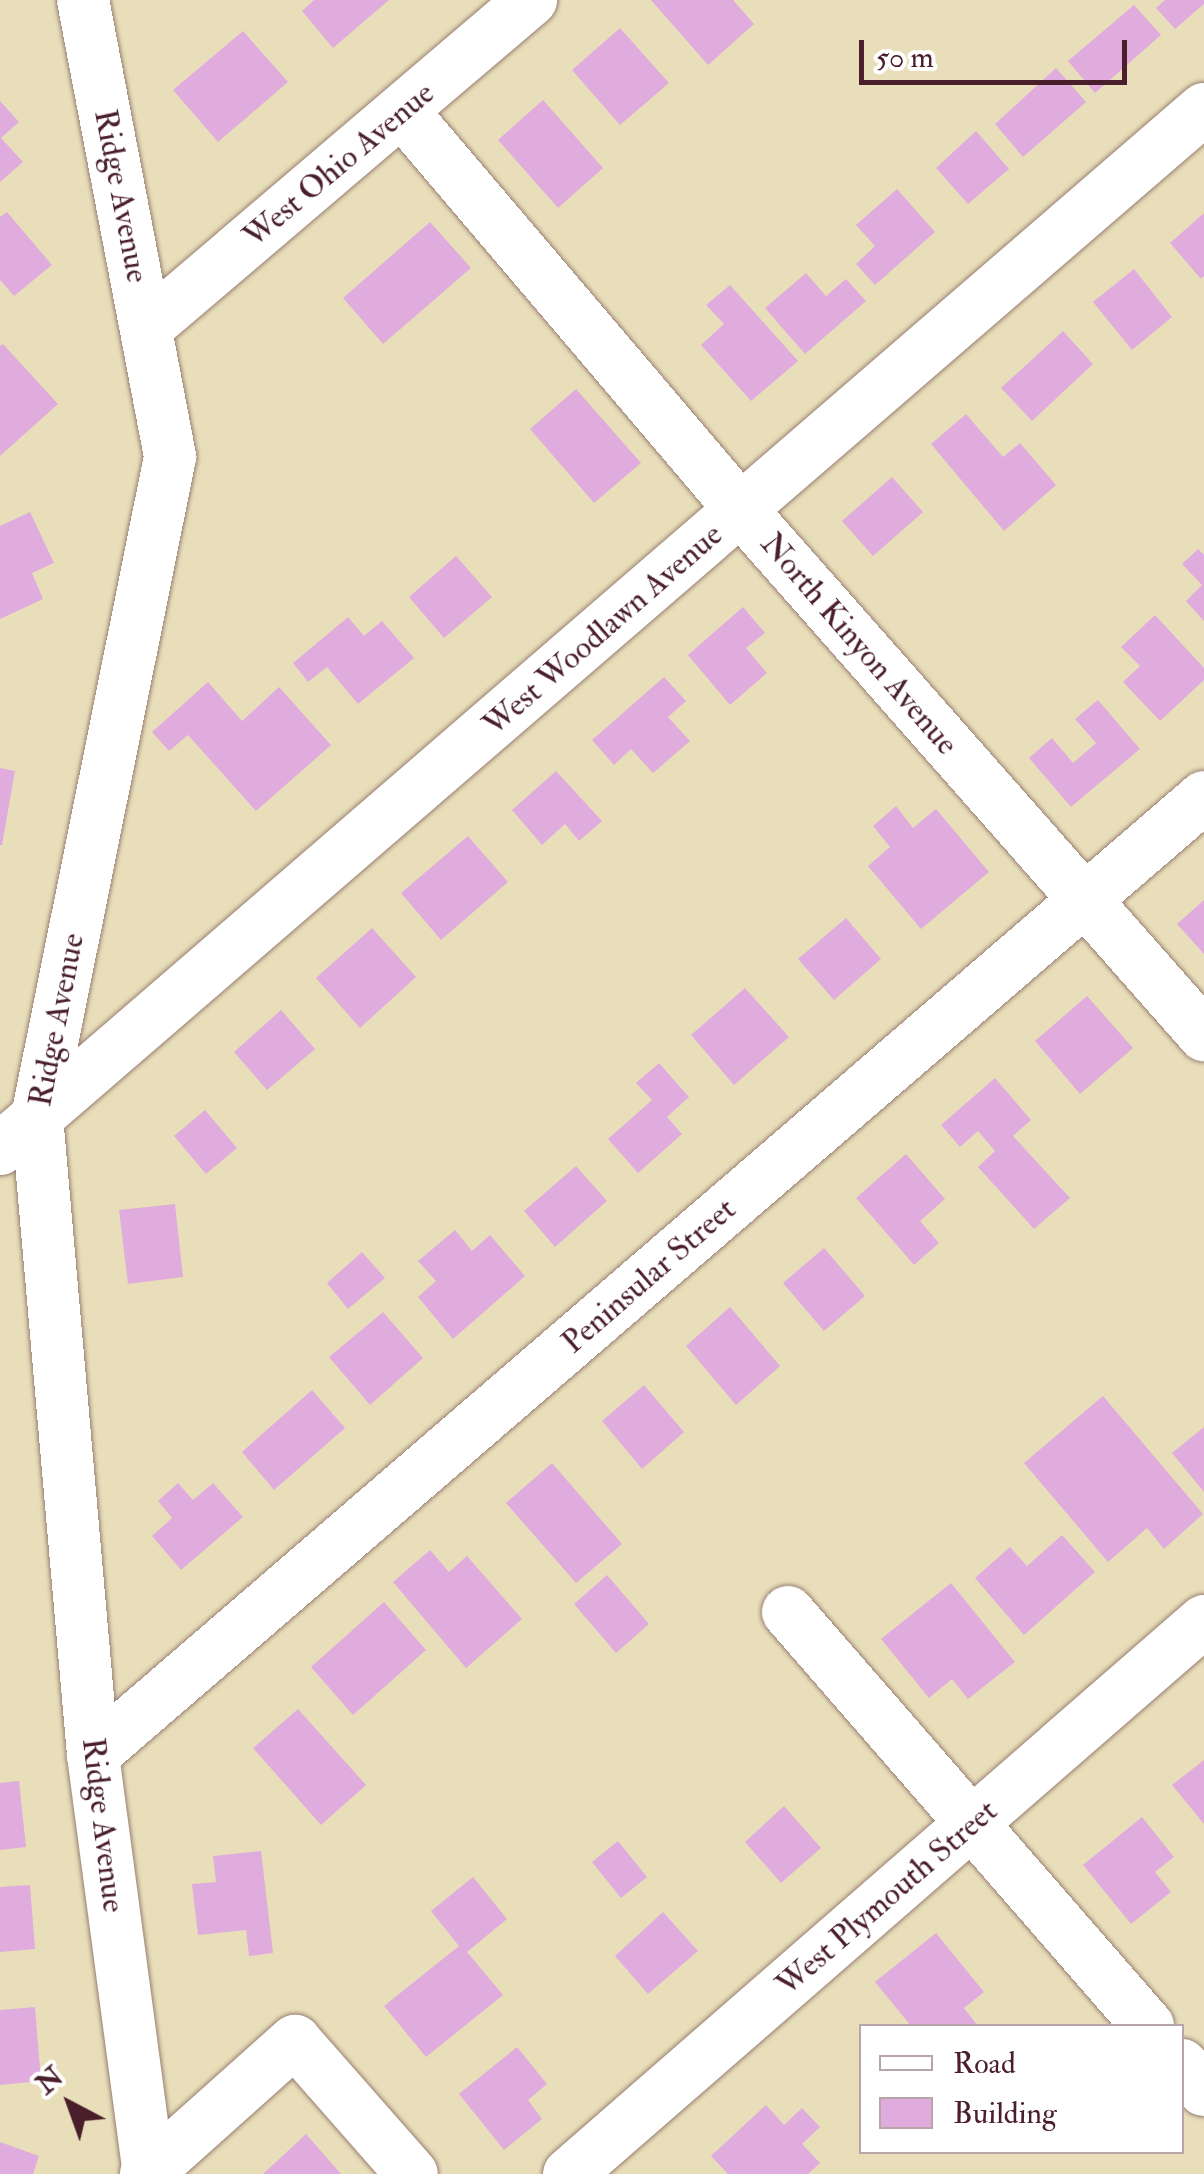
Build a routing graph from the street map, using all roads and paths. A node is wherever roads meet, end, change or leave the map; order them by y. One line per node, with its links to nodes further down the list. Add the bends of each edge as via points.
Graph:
1 (530, 0): 4 (street, West Ohio Avenue)
2 (99, 10): 5 (street, Ridge Avenue)
3 (1204, 109): 6 (street, West Woodlawn Avenue)
4 (402, 111): 5 (street, West Ohio Avenue); 6 (street, North Kinyon Avenue)
5 (146, 328): 10 (street, Ridge Avenue, via 170,457)
6 (742, 511): 8 (street, North Kinyon Avenue); 10 (street, West Woodlawn Avenue)
7 (1204, 798): 8 (street, Peninsular Street)
8 (1085, 901): 9 (street, North Kinyon Avenue); 13 (street, Peninsular Street)
9 (1204, 1035)
10 (19, 1133): 13 (street, Ridge Avenue)
11 (788, 1612): 14 (street)
12 (1204, 1622): 14 (street, West Plymouth Street)
13 (93, 1755): 18 (street, Ridge Avenue)
14 (971, 1826): 15 (street); 20 (street, West Plymouth Street)
15 (1146, 2024)
16 (1184, 2067): 17 (street)
17 (1204, 2090)
18 (148, 2173): 19 (street, via 295,2040)
19 (412, 2174)
20 (570, 2174)

